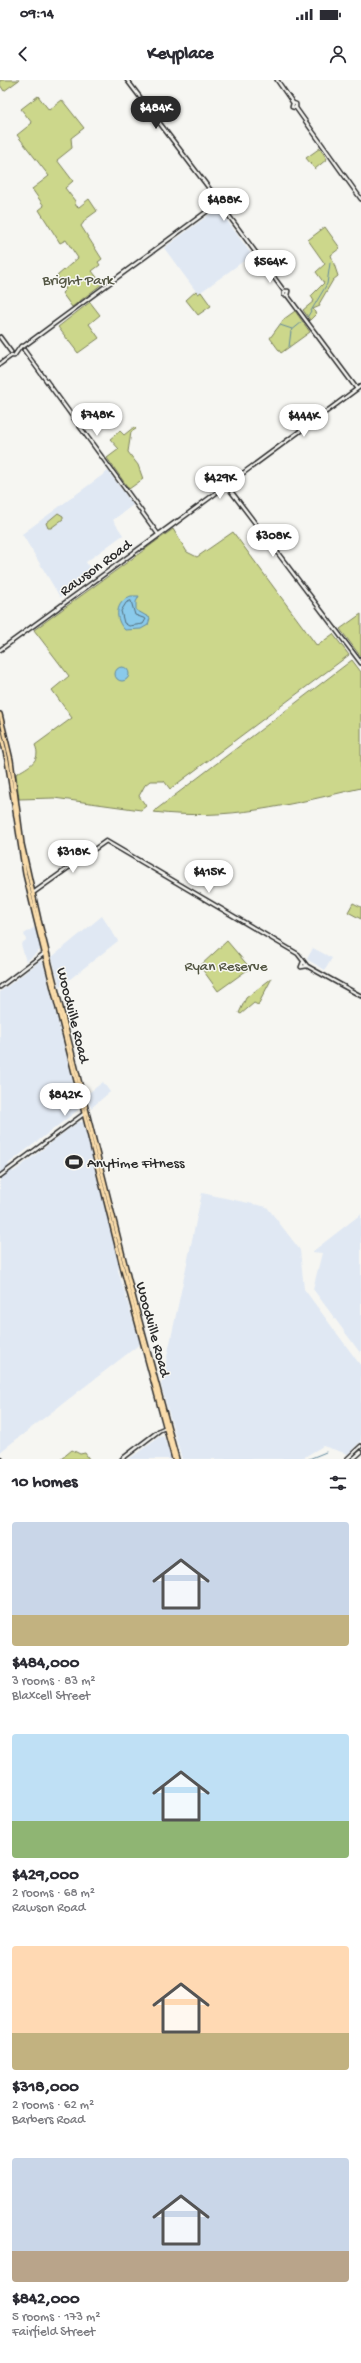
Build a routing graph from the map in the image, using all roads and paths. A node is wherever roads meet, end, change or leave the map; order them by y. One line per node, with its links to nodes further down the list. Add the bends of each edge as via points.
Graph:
1 (127, 80): 4 (street)
2 (277, 80): 3 (street)
3 (361, 199)
4 (217, 202): 5 (street); 5 (street, via 221,201); 7 (street)
5 (221, 205): 11 (street, via 284,291 288,291 287,295)
6 (0, 337): 8 (street)
7 (23, 348): 8 (street); 15 (street)
8 (12, 354): 9 (street)
9 (0, 364)
10 (361, 386): 11 (street, Rawson Road)
11 (357, 389): 12 (street, Rawson Road)
12 (227, 486): 13 (street, Rawson Road); 19 (street)
13 (177, 521): 14 (street, Rawson Road); 15 (street, Rawson Road)
14 (171, 527): 15 (street); 16 (street, Rawson Road)
15 (158, 534): 16 (street); 17 (street, Rawson Road)
16 (151, 542): 17 (street, Rawson Road)
17 (142, 547): 18 (street, Rawson Road)
18 (0, 650)
19 (361, 663)
20 (0, 714): 22 (main road, Woodville Road, via 11,760)
21 (0, 731): 22 (main road, Woodville Road)
22 (13, 795): 23 (main road, Woodville Road)
23 (15, 807): 24 (main road, Woodville Road); 25 (main road, Woodville Road, via 25,874)
24 (33, 893): 25 (main road, Woodville Road); 26 (street, via 106,841 298,954)
25 (46, 952): 28 (street); 30 (main road, Woodville Road)
26 (303, 962): 27 (street); 27 (street, via 301,967)
27 (307, 966): 29 (street)
28 (0, 987)
29 (361, 996)
30 (85, 1112): 31 (street); 32 (main road, Woodville Road)
31 (0, 1176)
32 (166, 1428): 36 (street); 37 (main road, Woodville Road); 38 (main road, Woodville Road)
33 (361, 1446): 39 (street)
34 (361, 1452): 35 (street)
35 (353, 1458)
36 (122, 1459)
37 (174, 1459)
38 (177, 1459)
39 (347, 1459)

